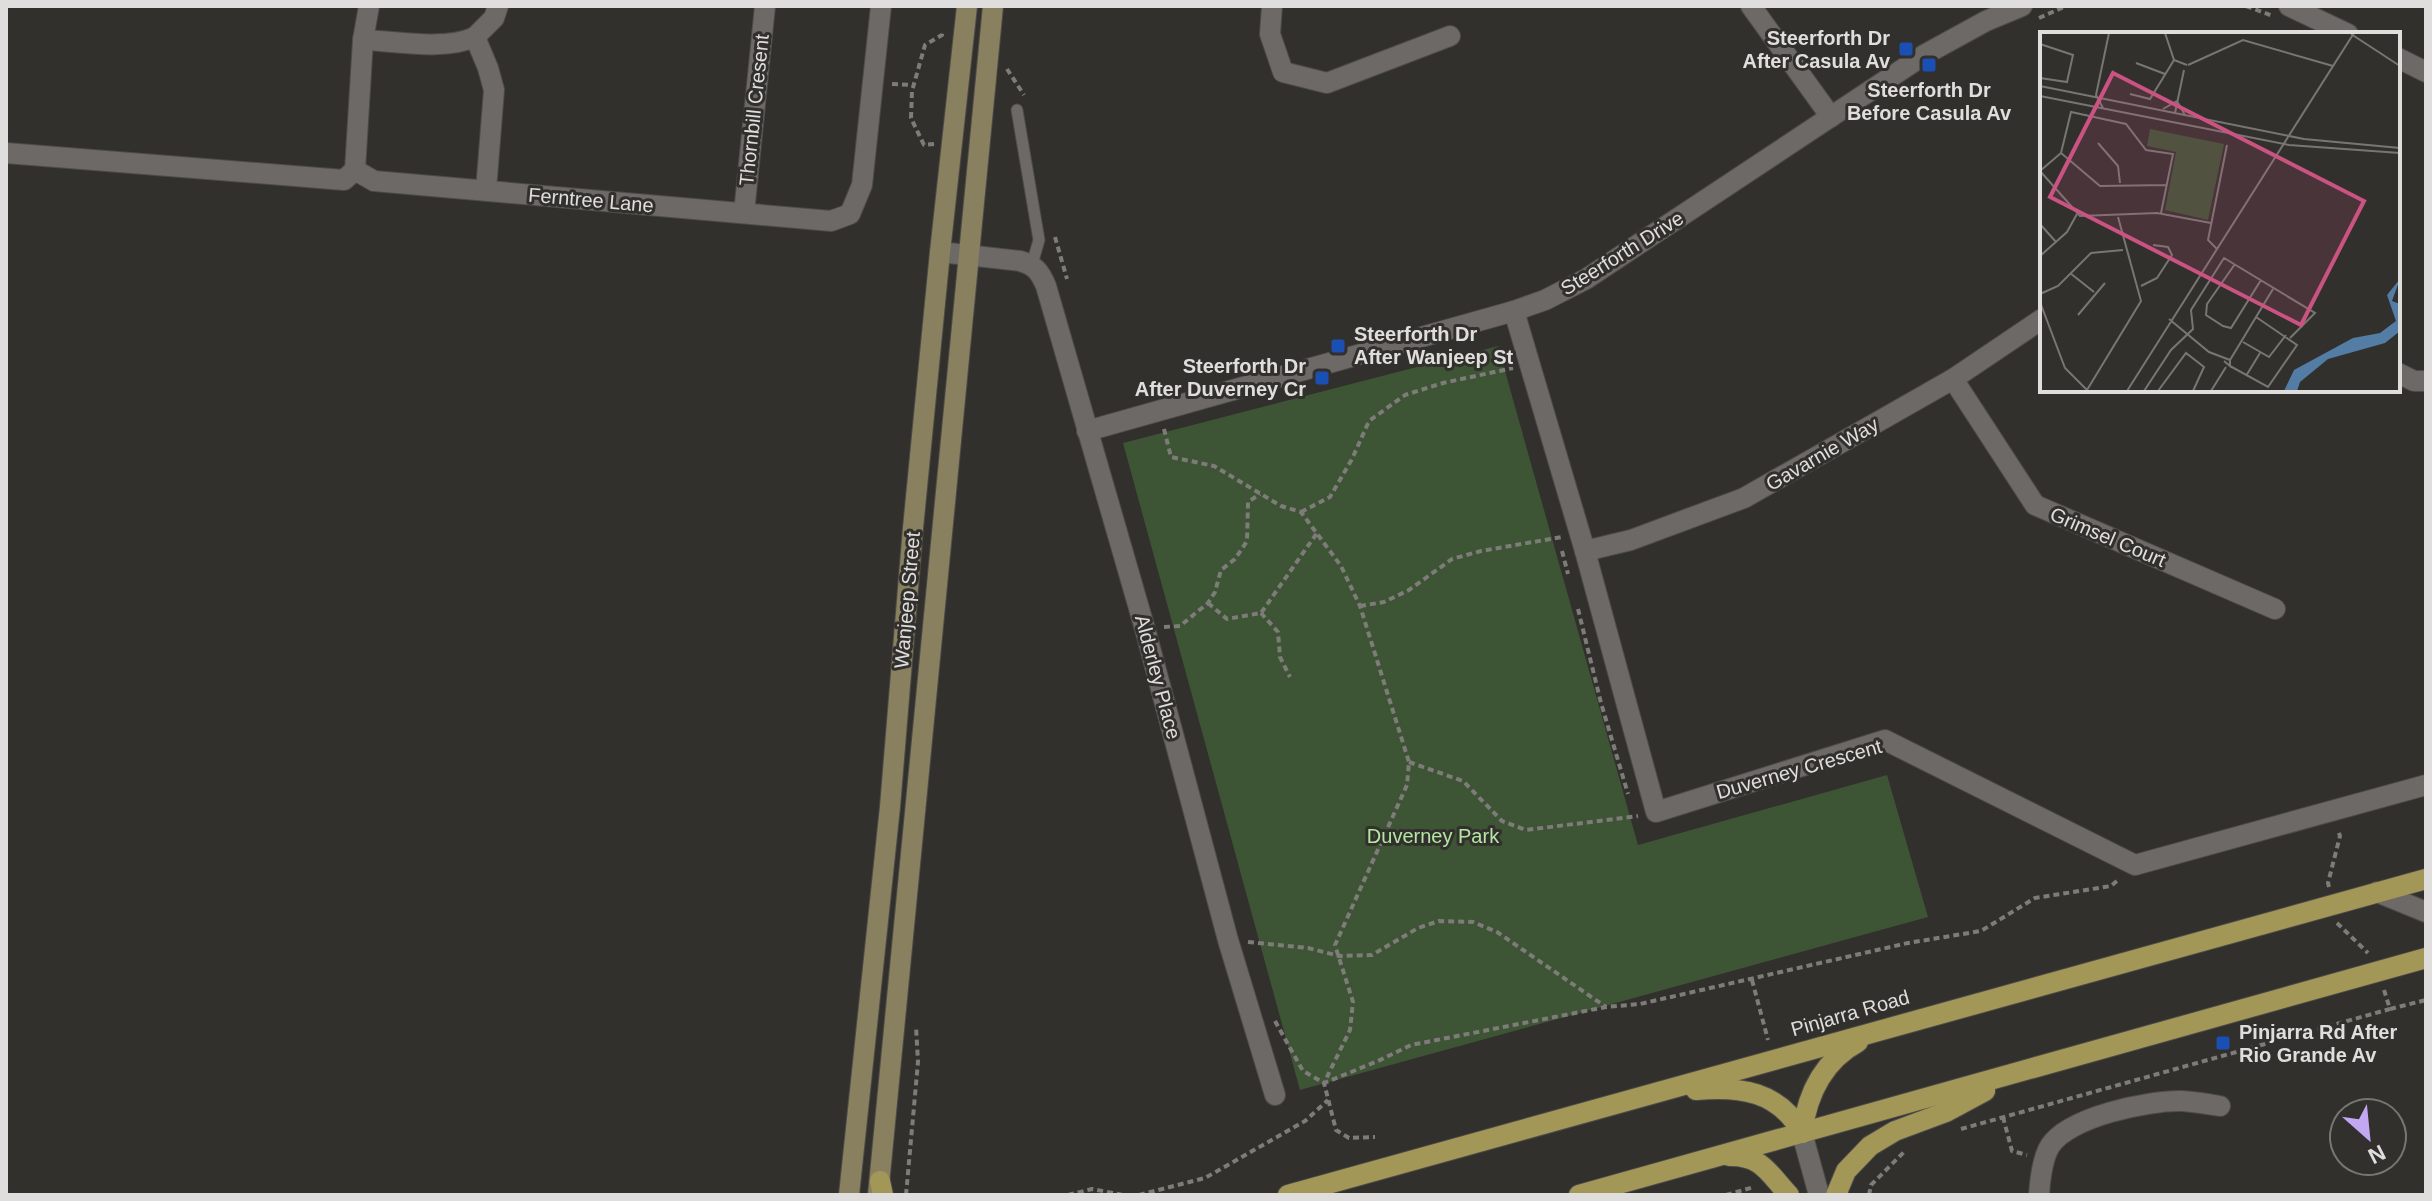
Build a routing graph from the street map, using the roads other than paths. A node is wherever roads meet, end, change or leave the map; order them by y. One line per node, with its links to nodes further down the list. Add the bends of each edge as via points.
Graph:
1 (369, 6): 14 (street)
2 (498, 6): 13 (street)
3 (765, 6): 22 (street, Thornbill Cresent)
4 (881, 6): 22 (street, Ferntree Lane, via 862,185 850,214 831,221)
5 (967, 6): 23 (main road, Wanjeep Street)
6 (993, 6): 24 (main road, Wanjeep Street)
7 (1272, 6): 12 (street, via 1270,34 1283,72 1327,83)
8 (1751, 6): 18 (street)
9 (2022, 6): 18 (street, Steerforth Drive, via 1951,39)
10 (2289, 6): 11 (street)
11 (2344, 32)
12 (1450, 36)
13 (475, 37): 14 (street, via 449,44); 21 (street, via 494,90)
14 (363, 40): 20 (street)
15 (2400, 59): 16 (street)
16 (2426, 72)
17 (1017, 110): 25 (lane, via 1039,240)
18 (1831, 117): 26 (street, Steerforth Drive, via 1586,279)
19 (6, 153): 20 (street, via 344,180)
20 (355, 170): 21 (street, Ferntree Lane, via 374,181)
21 (486, 190): 22 (street, Ferntree Lane)
22 (744, 213)
23 (940, 252): 24 (street); 39 (main road, Wanjeep Street)
24 (969, 255): 25 (street); 40 (main road, Wanjeep Street)
25 (1032, 264): 31 (street, Alderley Place, via 1046,286)
26 (1514, 311): 31 (street, Steerforth Drive); 32 (street, Duverney Crescent)
27 (2040, 320): 29 (street, Gavarnie Way)
28 (2400, 374): 30 (street)
29 (1953, 379): 32 (street, Gavarnie Way, via 1744,498 1631,540); 33 (street, Grimsel Court, via 2035,505)
30 (2426, 381)
31 (1087, 431): 43 (street, Alderley Place)
32 (1582, 542): 34 (street, Duverney Crescent, via 1656,812 1885,740 2135,865)
33 (2275, 609)
34 (2426, 785)
35 (2426, 879): 36 (main road, Pinjarra Road)
36 (2377, 892): 37 (street); 41 (main road, Pinjarra Road)
37 (2426, 912)
38 (2426, 958): 42 (main road)
39 (872, 996): 40 (main road); 49 (main road, Wanjeep Street)
40 (897, 1000): 48 (main road, Wanjeep Street)
41 (1883, 1029): 44 (main road, Pinjarra Road); 46 (main road, via 1845,1049 1822,1073)
42 (2024, 1071): 46 (main road); 54 (main road, via 1870,1146 1846,1171)
43 (1275, 1095)
44 (1646, 1095): 46 (main road, via 1744,1090 1787,1110); 50 (main road, Pinjarra Road)
45 (2220, 1106): 55 (street, via 2152,1103 2064,1129 2048,1148)
46 (1802, 1133): 47 (main road); 53 (street)
47 (1718, 1157): 51 (main road); 52 (main road, via 1752,1158)
48 (881, 1190)
49 (849, 1195)
50 (1288, 1195)
51 (1579, 1195)
52 (1789, 1195)
53 (1819, 1195)
54 (1836, 1195)
55 (2039, 1195)

